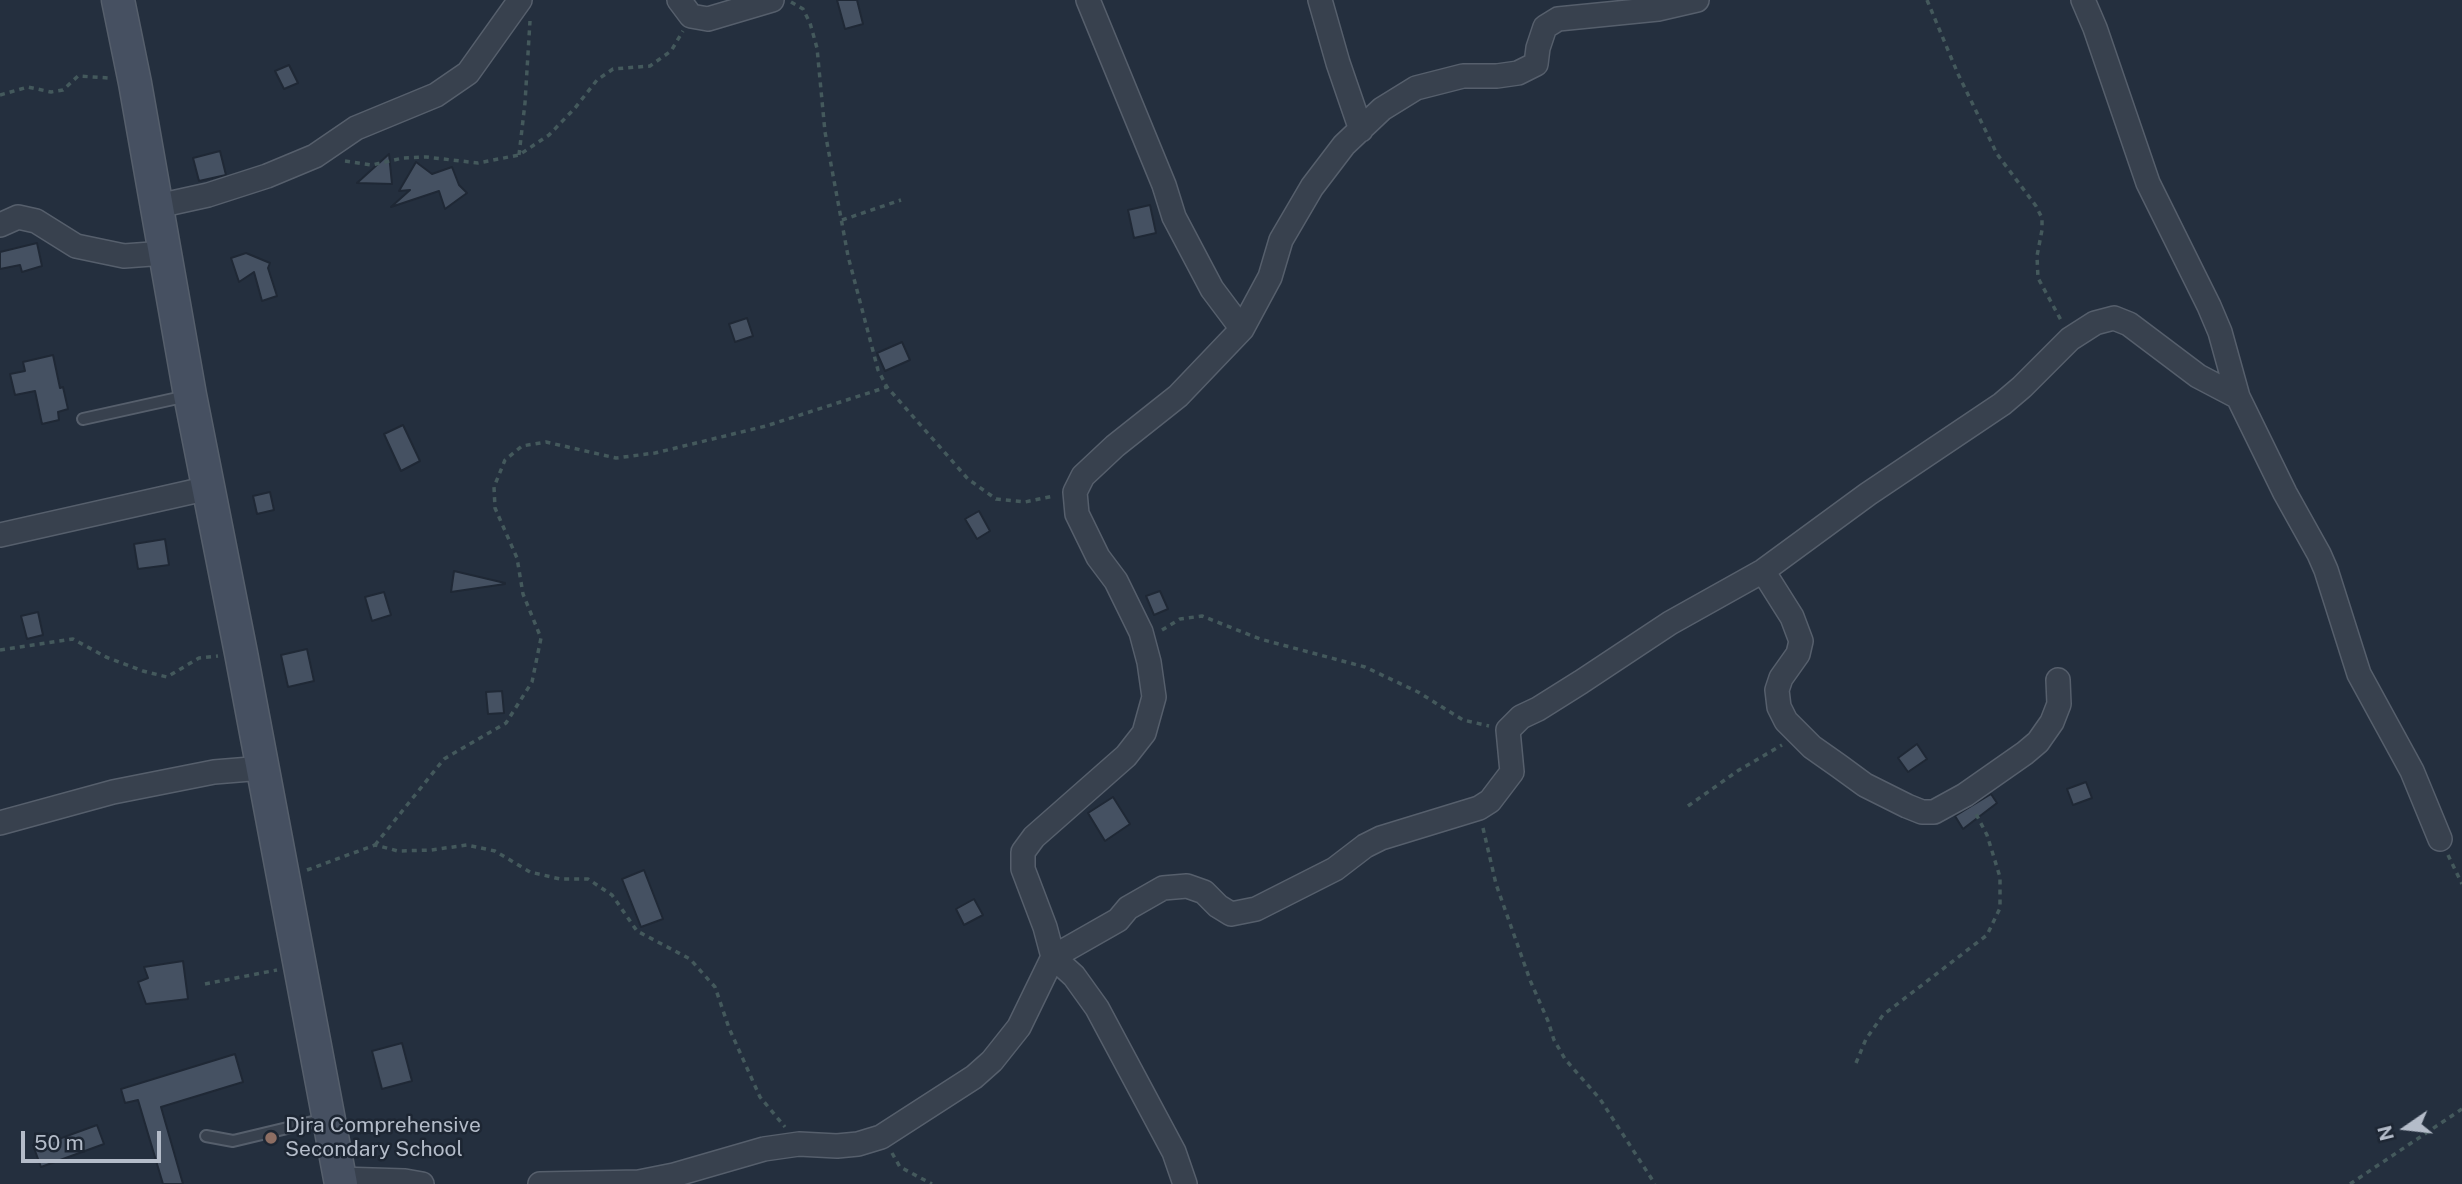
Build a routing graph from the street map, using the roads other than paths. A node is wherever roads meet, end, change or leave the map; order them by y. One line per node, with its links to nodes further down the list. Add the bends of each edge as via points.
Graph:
1 (118, 0): 10 (main road)
2 (772, 0): 8 (street, via 708,19)
3 (1088, 0): 13 (street, via 1174,217 1212,289)
4 (1320, 0): 9 (street)
5 (1698, 0): 9 (street, via 1658,9 1558,19 1545,27 1536,64 1518,73 1463,76 1416,89 1382,109)
6 (2083, 0): 15 (street, via 2148,183 2220,332)
7 (526, 7): 10 (street, via 468,73 436,95 356,128 315,156 267,176)
8 (685, 8)
9 (1361, 130): 13 (street, via 1343,145 1312,187 1281,240 1270,277)
10 (158, 206): 12 (main road)
11 (0, 225): 12 (street, via 18,217 36,221 76,246 124,256)
12 (165, 253): 14 (main road)
13 (1242, 329): 24 (street, via 1178,396 1083,476 1075,492 1077,514 1141,632 1154,697 1144,733 1126,756 1023,852 1024,869)
14 (190, 395): 16 (lane); 17 (main road)
15 (2238, 397): 19 (street, via 2198,376 2129,324 2113,318 2095,323 2070,339 2002,404); 23 (street, via 2319,554 2359,674 2412,771)
16 (83, 419)
17 (209, 488): 18 (street); 21 (main road)
18 (0, 535)
19 (1763, 571): 20 (street, via 1792,617 1801,641 1777,690 1786,720 1856,779 1922,812 1934,812 1965,795 2038,742 2059,704); 24 (street, via 1670,623 1521,717 1508,730 1512,772 1479,808 1381,838 1335,869 1255,909 1231,914 1204,892 1186,886 1163,888)
20 (2058, 680)
21 (263, 768): 22 (street, via 214,772 113,792); 25 (main road)
22 (0, 823)
23 (2440, 839)
24 (1053, 957): 29 (street, via 1019,1027 992,1061 881,1137 837,1146 799,1144 764,1149 639,1182); 30 (street, via 1097,1007 1174,1152)
25 (328, 1118): 26 (lane, via 233,1141); 27 (main road)
26 (205, 1136)
27 (340, 1182): 28 (street)
28 (422, 1184)
29 (540, 1184)
30 (1185, 1184)

